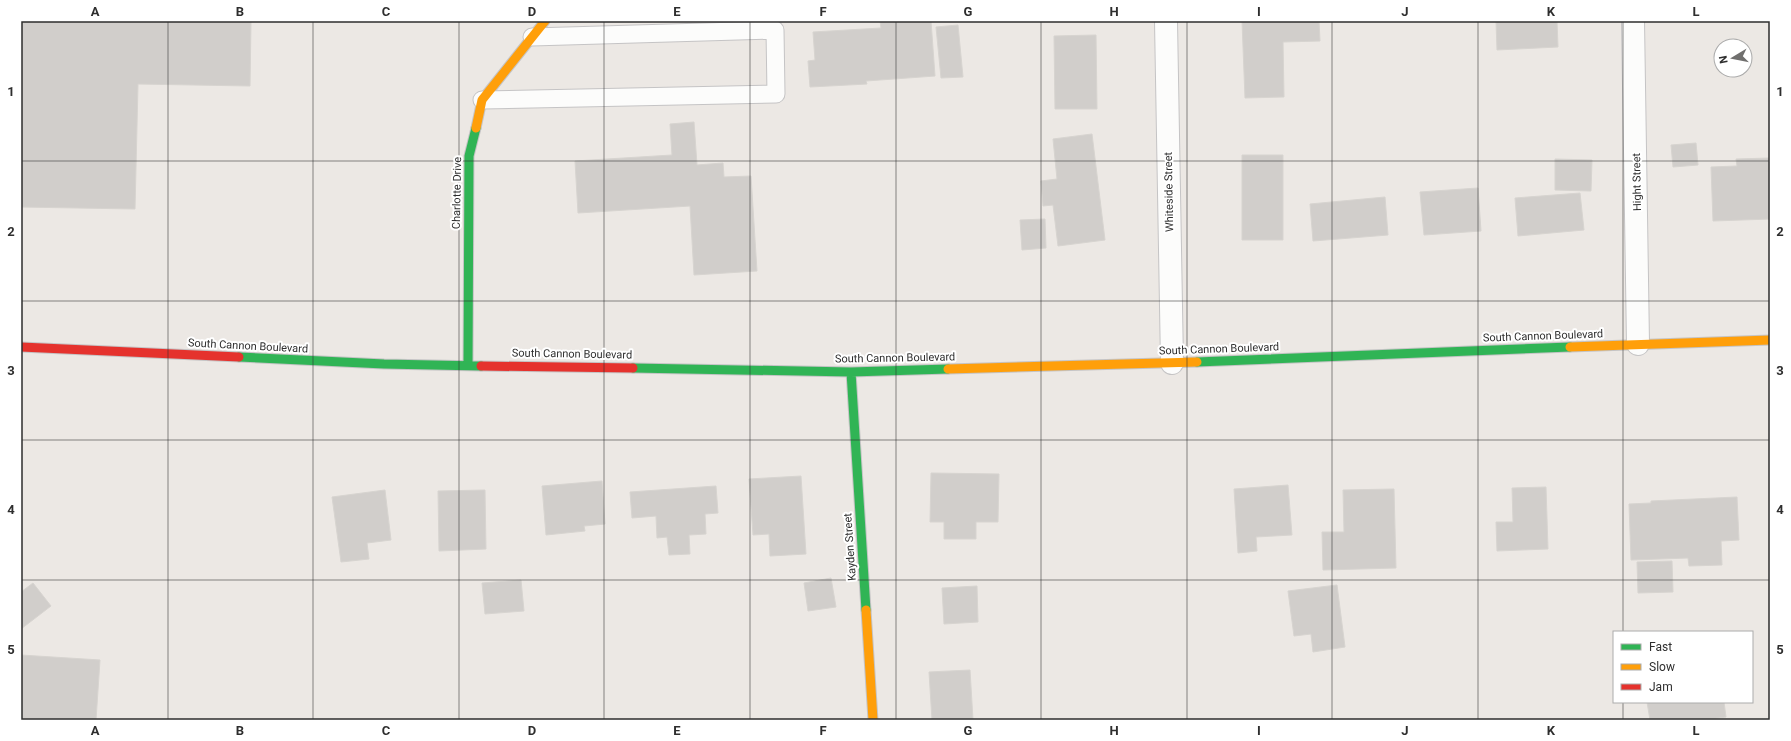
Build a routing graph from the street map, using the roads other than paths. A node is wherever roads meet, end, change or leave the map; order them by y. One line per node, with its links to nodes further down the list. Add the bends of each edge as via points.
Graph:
1 (545, 21): 4 (main road, Charlotte Drive)
2 (1166, 21): 10 (street, Whiteside Street)
3 (1633, 21): 7 (street, Hight Street)
4 (532, 37): 5 (main road, Charlotte Drive); 5 (lane, via 775,30 776,94)
5 (482, 100): 9 (main road, Charlotte Drive, via 469,156)
6 (1770, 340): 7 (main road, South Cannon Boulevard)
7 (1638, 344): 10 (main road, South Cannon Boulevard)
8 (21, 347): 9 (main road, South Cannon Boulevard, via 384,364)
9 (468, 364): 11 (main road, South Cannon Boulevard)
10 (1172, 364): 11 (main road, South Cannon Boulevard)
11 (851, 372): 12 (main road, Kayden Street)
12 (873, 720)

